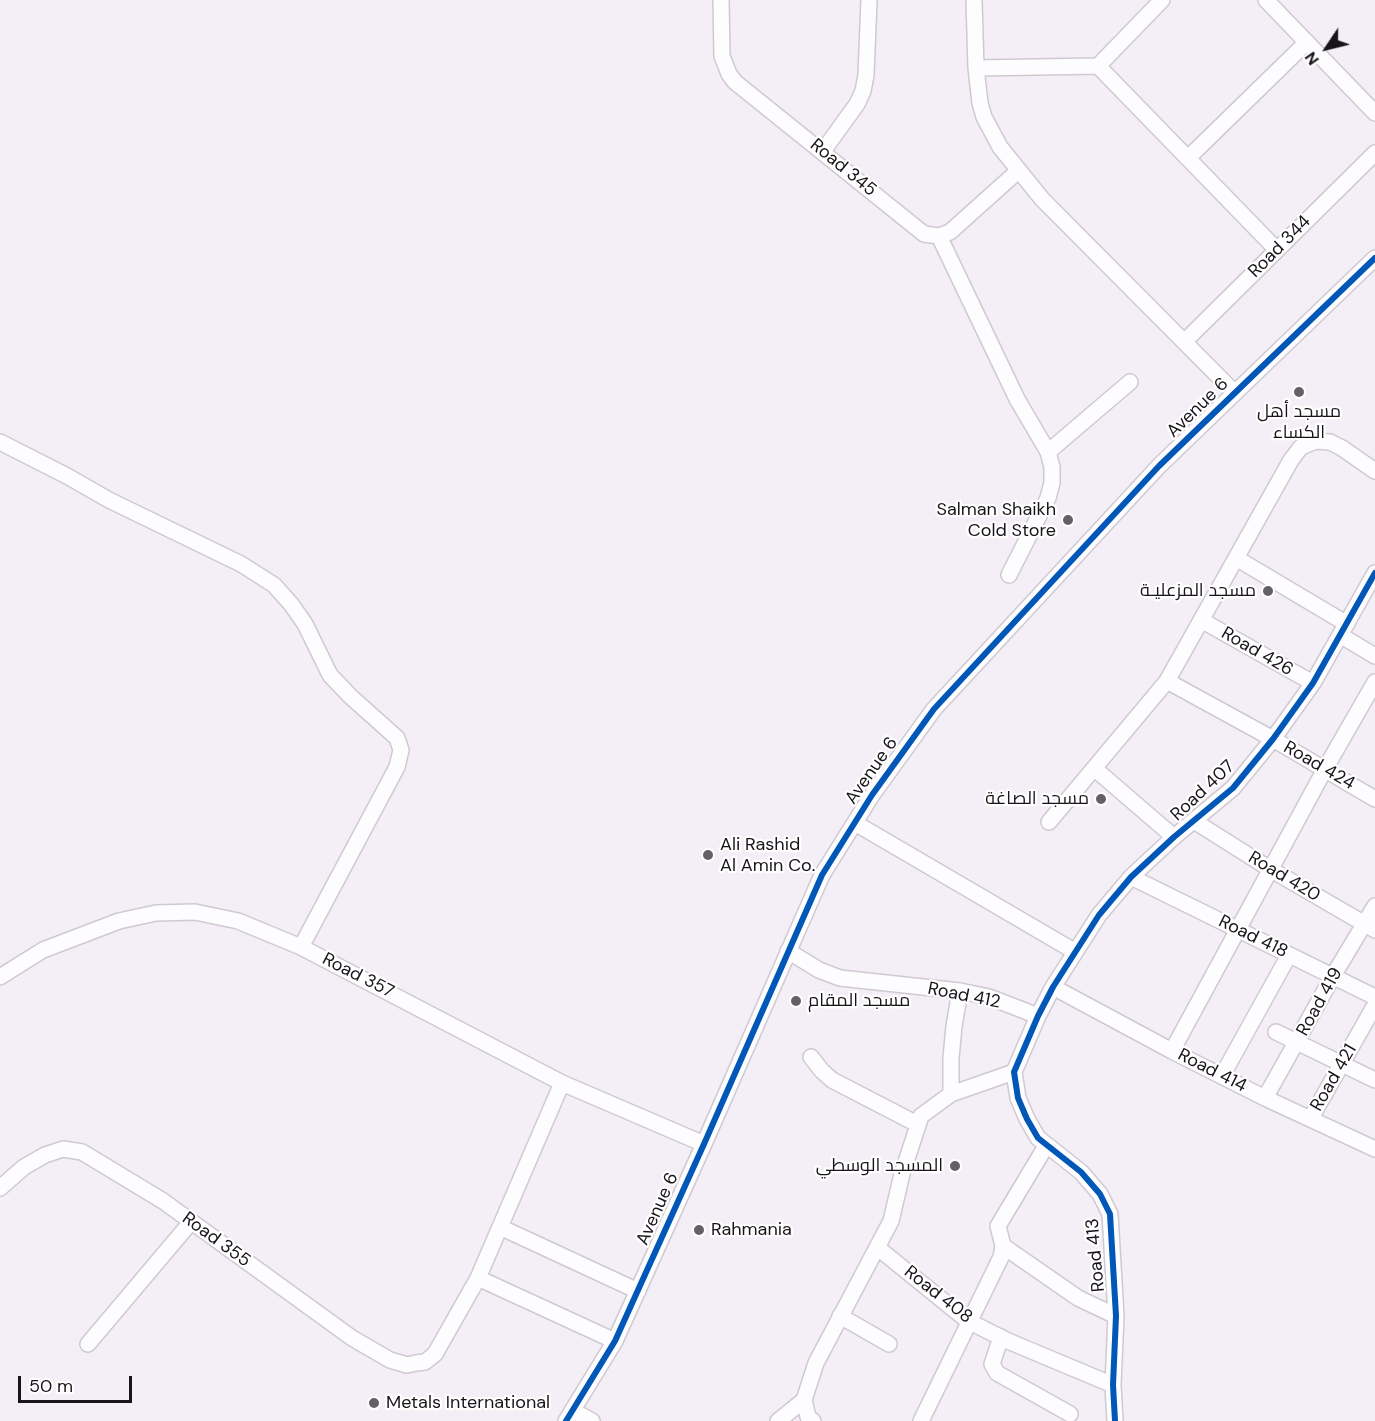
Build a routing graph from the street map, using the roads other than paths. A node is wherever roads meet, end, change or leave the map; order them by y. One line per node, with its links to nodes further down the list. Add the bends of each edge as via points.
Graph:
1 (721, 0): 10 (street, Road 345, via 722,56 729,74)
2 (869, 0): 10 (street, via 863,91)
3 (974, 0): 8 (street)
4 (1162, 0): 7 (street)
5 (1266, 0): 6 (street)
6 (1307, 42): 9 (street); 12 (street)
7 (1098, 66): 8 (street); 12 (street)
8 (976, 68): 13 (street, via 984,117)
9 (1375, 113)
10 (823, 151): 14 (street, Road 345, via 917,229)
11 (1375, 153): 15 (street, Road 344)
12 (1188, 158): 15 (street)
13 (1018, 171): 14 (street, via 955,228); 17 (street)
14 (939, 236): 21 (street, via 1017,399)
15 (1276, 250): 17 (street, Road 344)
16 (1375, 258): 19 (street, Avenue 6)
17 (1185, 341): 19 (street)
18 (1130, 382): 21 (street)
19 (1235, 393): 38 (street, Avenue 6, via 1159,466 934,709)
20 (0, 442): 45 (street, via 241,564 274,585 305,624 330,675 397,738 397,767)
21 (1048, 452): 25 (street, via 1052,467 1048,498)
22 (1375, 471): 23 (street, via 1330,442 1316,441 1301,447)
23 (1236, 558): 26 (street); 27 (street)
24 (1375, 573): 27 (street, Road 407)
25 (1009, 575)
26 (1202, 620): 29 (street); 31 (street, Road 426)
27 (1344, 630): 28 (street); 31 (street, Road 407)
28 (1375, 656)
29 (1167, 681): 32 (street, Road 424); 33 (street)
30 (1375, 682): 34 (street)
31 (1313, 684): 32 (street, Road 407)
32 (1273, 739): 34 (street, Road 424); 36 (street, Road 407, via 1233,788)
33 (1095, 769): 37 (street); 39 (street)
34 (1325, 769): 35 (street, Road 424); 40 (street)
35 (1375, 799)
36 (1194, 821): 39 (street, Road 407); 40 (street, Road 420)
37 (1049, 822)
38 (855, 823): 46 (street, Avenue 6, via 822,875); 47 (street)
39 (1174, 837): 41 (street, Road 407)
40 (1270, 869): 43 (street, Road 420); 44 (street)
41 (1131, 878): 44 (street, Road 418); 47 (street, Road 407, via 1098,915)
42 (1375, 906): 43 (street, Road 419)
43 (1370, 927): 49 (street, Road 419)
44 (1237, 929): 48 (street, Road 418); 58 (street)
45 (301, 947): 50 (street, Road 357, via 238,921 195,912 156,913 119,921 43,950); 64 (street, Road 357)
46 (788, 951): 52 (street, Road 412, via 840,978); 69 (street, Avenue 6)
47 (1074, 951): 51 (street, Road 407)
48 (1289, 955): 49 (street, Road 418); 62 (street)
49 (1333, 976): 53 (street, Road 418); 57 (street, Road 419)
50 (0, 977)
51 (1053, 987): 55 (street); 58 (street, Road 414)
52 (960, 991): 55 (street, Road 412, via 989,997); 65 (street, via 952,1047)
53 (1375, 997)
54 (1375, 1005): 60 (street, Road 421)
55 (1038, 1016): 61 (street)
56 (1276, 1032): 57 (street)
57 (1297, 1042): 60 (street); 66 (street, Road 419)
58 (1172, 1051): 62 (street, Road 414)
59 (812, 1057): 68 (street, via 832,1080)
60 (1342, 1064): 63 (street); 67 (street, Road 421)
61 (1014, 1072): 65 (street); 71 (street, Road 413, via 1018,1098 1027,1119)
62 (1222, 1076): 66 (street, Road 414)
63 (1375, 1080)
64 (562, 1083): 69 (street, Road 357); 74 (street)
65 (951, 1094): 68 (street, via 921,1116)
66 (1265, 1098): 67 (street, Road 414)
67 (1311, 1118): 70 (street, Road 414)
68 (917, 1124): 76 (street, via 891,1221)
69 (704, 1144): 78 (street, Avenue 6)
70 (1374, 1145)
71 (1046, 1146): 75 (street, via 998,1226); 80 (street, Road 413, via 1081,1172 1100,1194 1110,1214)
72 (0, 1188): 73 (street, Road 355, via 45,1155 73,1150 163,1201)
73 (191, 1222): 77 (street, Road 355, via 352,1338 390,1360 407,1365 431,1358); 84 (street)
74 (500, 1227): 77 (street); 78 (street)
75 (1004, 1246): 80 (street, via 1078,1298); 81 (street)
76 (878, 1248): 79 (street); 81 (street, Road 408)
77 (478, 1278): 83 (street)
78 (638, 1291): 83 (street, Avenue 6)
79 (840, 1316): 85 (street); 87 (street, via 816,1363)
80 (1116, 1316): 86 (street, Road 413)
81 (968, 1321): 82 (street, Road 408); 93 (street)
82 (1001, 1337): 86 (street, Road 408); 88 (street, via 992,1364 997,1373)
83 (615, 1341): 89 (street, Avenue 6)
84 (88, 1344)
85 (890, 1344)
86 (1113, 1385): 94 (street, Road 413)
87 (804, 1400): 91 (street); 92 (street, via 808,1417)
88 (1070, 1414)
89 (570, 1416): 90 (street)
90 (592, 1421)
91 (778, 1421)
92 (813, 1421)
93 (921, 1421)
94 (1115, 1421)

